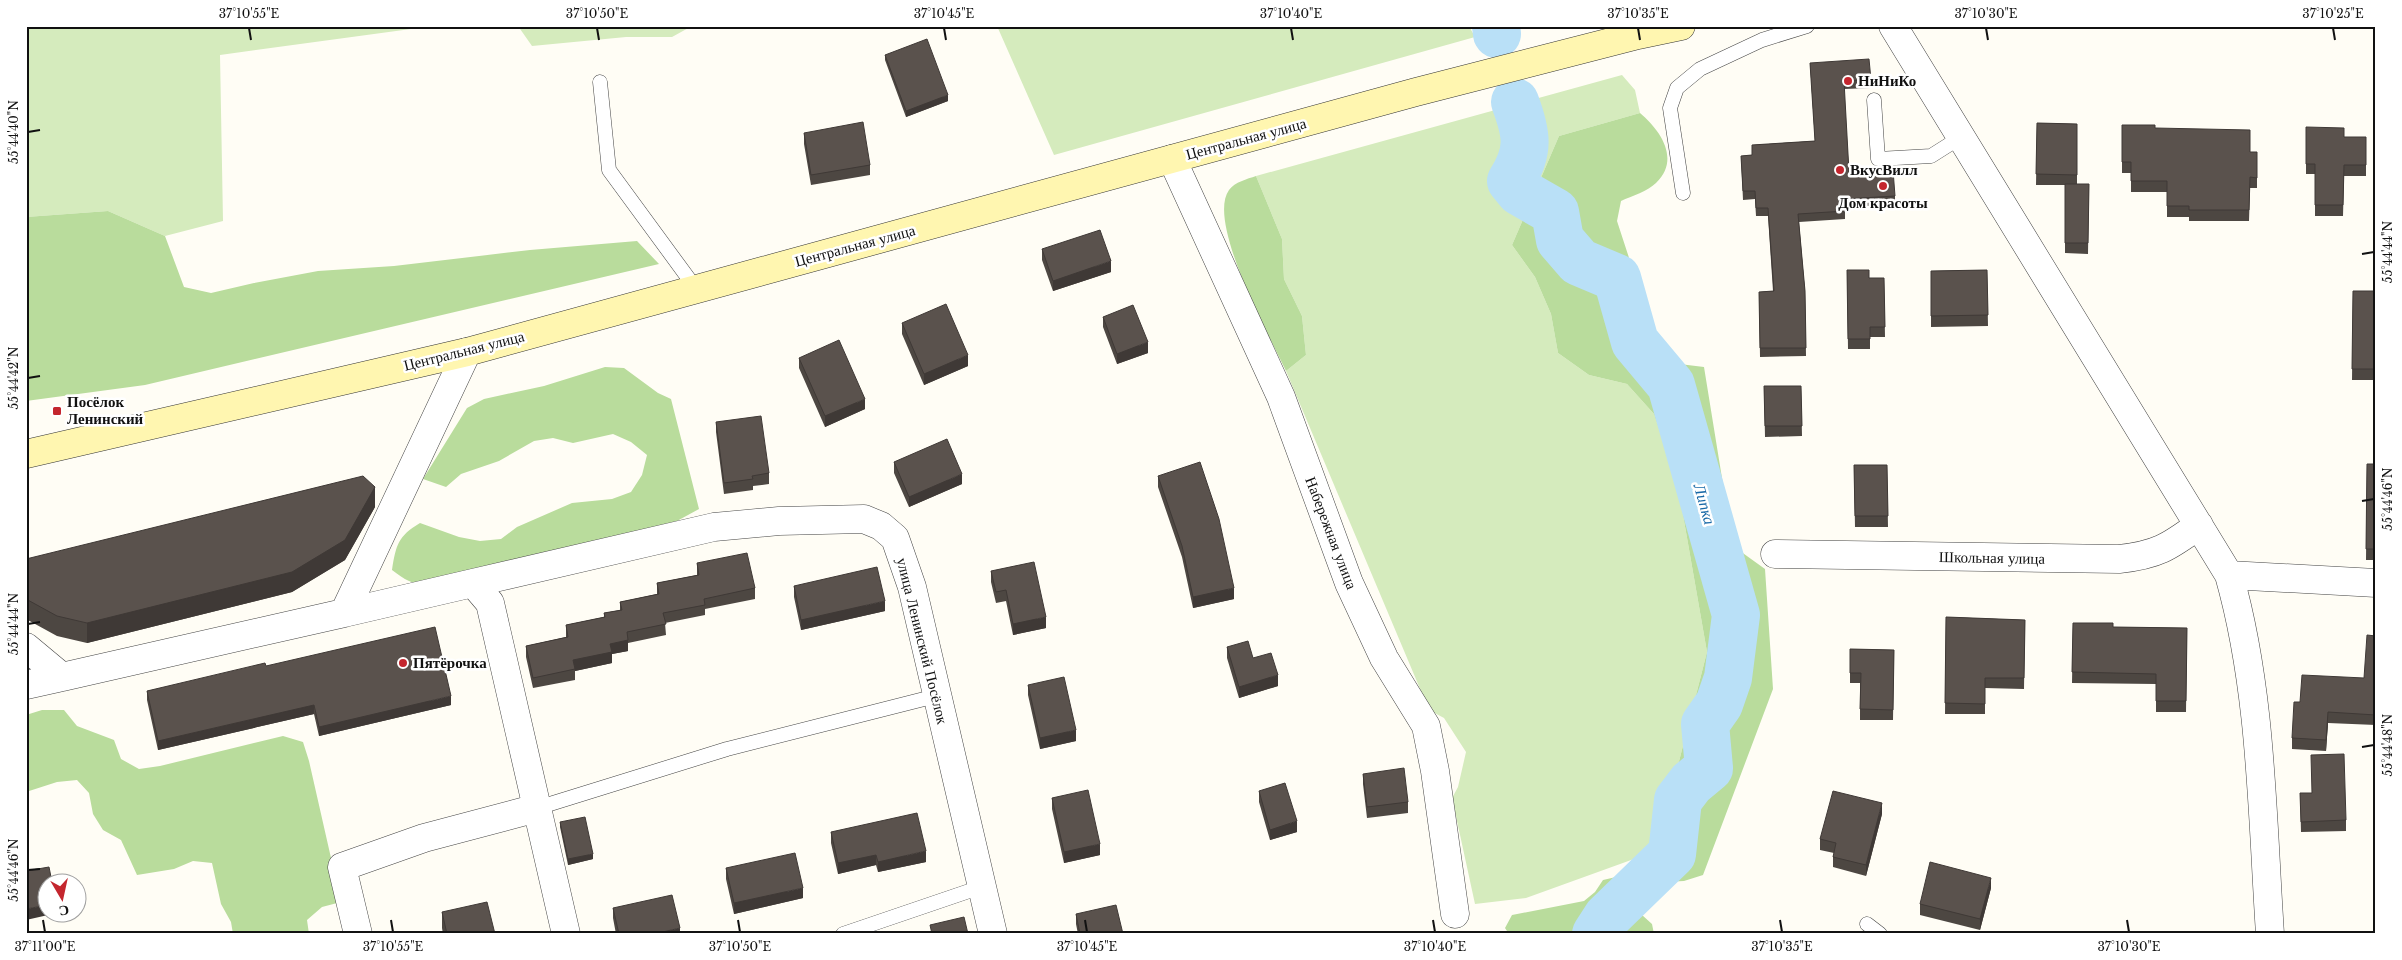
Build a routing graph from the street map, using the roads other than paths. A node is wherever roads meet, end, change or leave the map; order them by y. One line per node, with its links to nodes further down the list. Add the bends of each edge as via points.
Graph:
1 (1682, 26): 7 (main road, Центральная улица, via 1416,92)
2 (1807, 26): 8 (lane, via 1762,40 1700,70 1676,88 1670,108)
3 (1893, 26): 6 (street)
4 (600, 82): 9 (lane, via 609,170)
5 (1874, 100): 6 (lane, via 1878,159 1931,156)
6 (1961, 137): 12 (street)
7 (1172, 159): 9 (main road, Центральная улица); 24 (street, Набережная улица, via 1280,397 1349,584 1384,658 1426,726)
8 (1683, 193)
9 (697, 290): 10 (main road, Центральная улица)
10 (467, 352): 11 (main road, Центральная улица); 17 (street)
11 (26, 454)
12 (2199, 525): 13 (street, Школьная улица, via 2175,543 2147,556 2119,560); 14 (street)
13 (1775, 554)
14 (2229, 575): 16 (street); 31 (street, via 2240,615 2254,709)
15 (473, 583): 17 (street, улица Ленинский Посёлок); 21 (street, улица Ленинский Посёлок, via 714,527 779,521 864,519 881,526 895,538 912,587); 22 (street, via 490,603)
16 (2376, 583)
17 (344, 613): 19 (street, улица Ленинский Посёлок)
18 (26, 647): 19 (street)
19 (62, 676): 20 (street, улица Ленинский Посёлок)
20 (26, 685)
21 (936, 696): 22 (lane, via 728,749); 23 (street, улица Ленинский Посёлок)
22 (538, 808): 26 (street, via 424,838 342,867); 27 (street)
23 (981, 887): 28 (lane); 29 (street, улица Ленинский Посёлок)
24 (1455, 914)
25 (1867, 924): 30 (lane)
26 (358, 934)
27 (566, 934)
28 (843, 934)
29 (993, 934)
30 (1880, 934)
31 (2270, 934)

